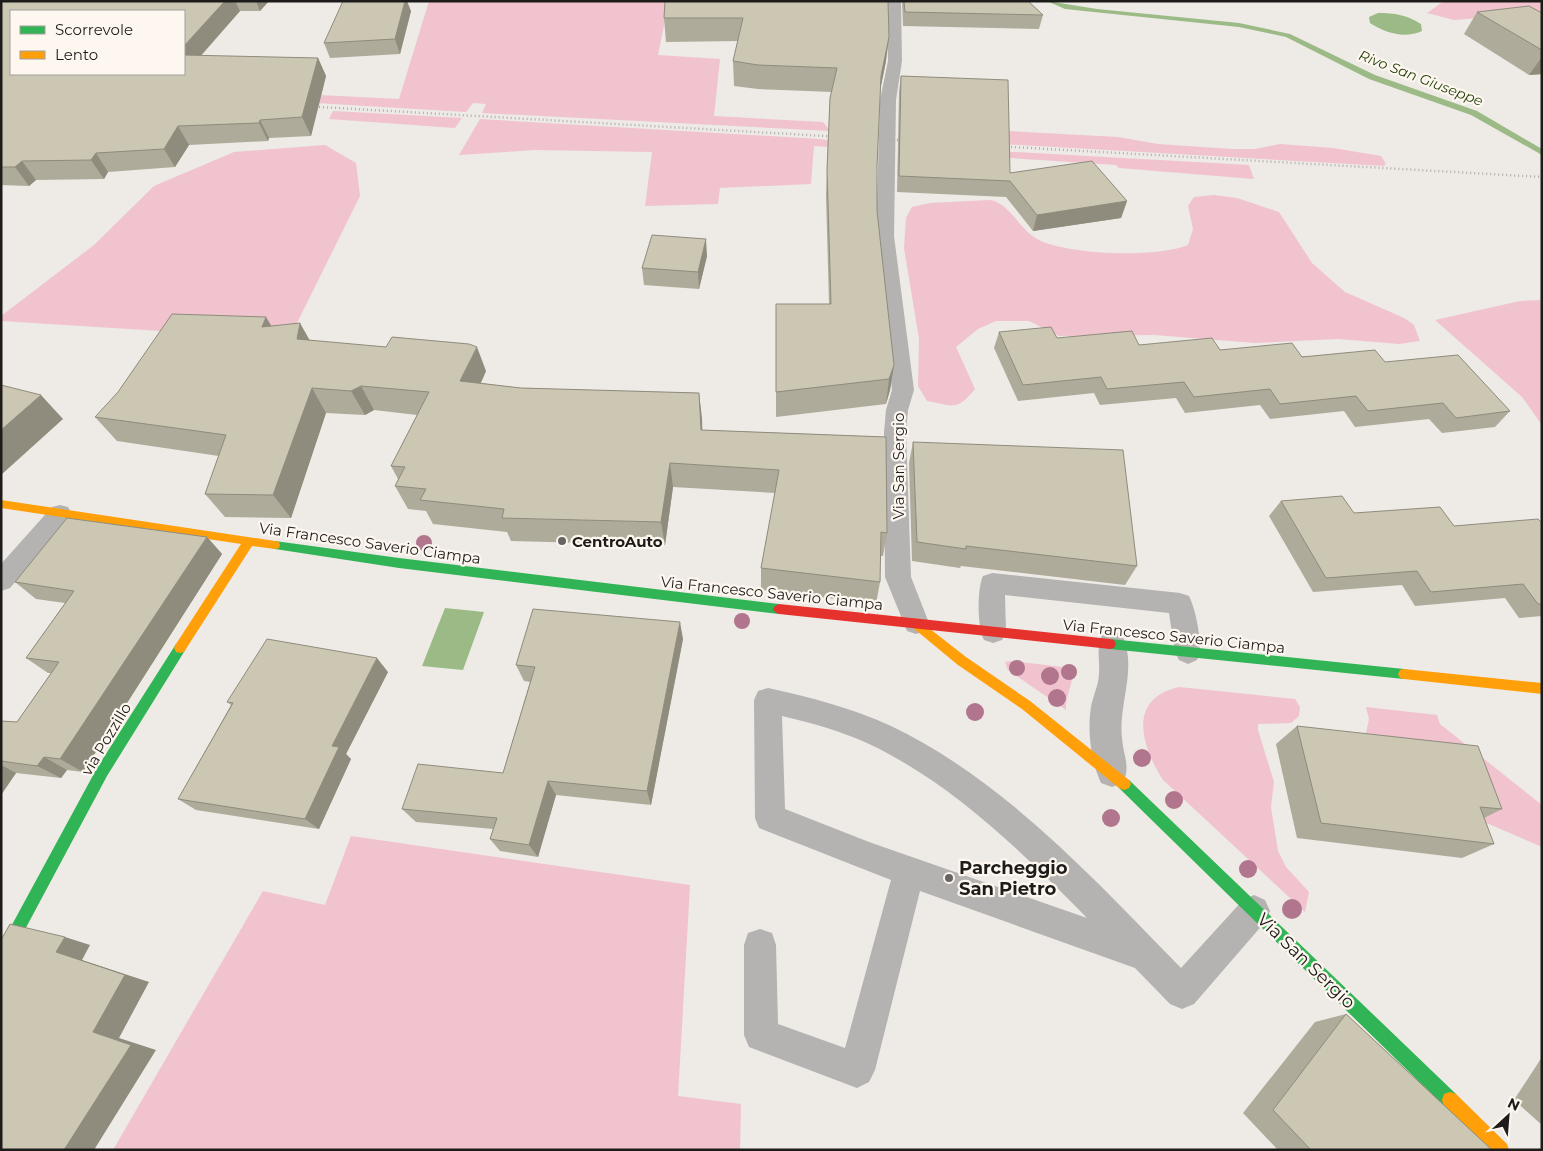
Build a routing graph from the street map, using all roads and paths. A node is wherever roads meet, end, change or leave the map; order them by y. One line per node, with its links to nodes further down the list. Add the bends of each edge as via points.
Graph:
1 (894, 1): 6 (lane, Via San Sergio, via 895,61 888,100 885,236 902,390 896,410 895,432 898,577)
2 (1, 504): 3 (street, Via Francesco Saverio Ciampa)
3 (60, 514): 4 (street, Via Francesco Saverio Ciampa); 5 (lane)
4 (249, 541): 6 (street, Via Francesco Saverio Ciampa, via 704,602); 16 (street, via Pozzillo, via 102,772)
5 (1, 581)
6 (916, 624): 7 (street, Via Francesco Saverio Ciampa); 11 (street, Via San Sergio)
7 (993, 632): 8 (street, Via Francesco Saverio Ciampa); 9 (lane, via 992,583 1180,604)
8 (1112, 644): 9 (street, Via Francesco Saverio Ciampa); 11 (street, via 1114,674 1106,708 1106,738)
9 (1188, 652): 10 (street, Via Francesco Saverio Ciampa)
10 (1542, 689)
11 (1112, 772): 13 (street, Via San Sergio)
12 (909, 872): 14 (lane, via 857,1070 761,1034); 15 (lane); 15 (lane, via 770,818 768,700 816,711 864,729 933,765 1040,851)
13 (1254, 911): 15 (lane, via 1182,992); 17 (street, Via San Sergio)
14 (760, 946)
15 (1146, 955)
16 (1, 960)
17 (1501, 1150)

